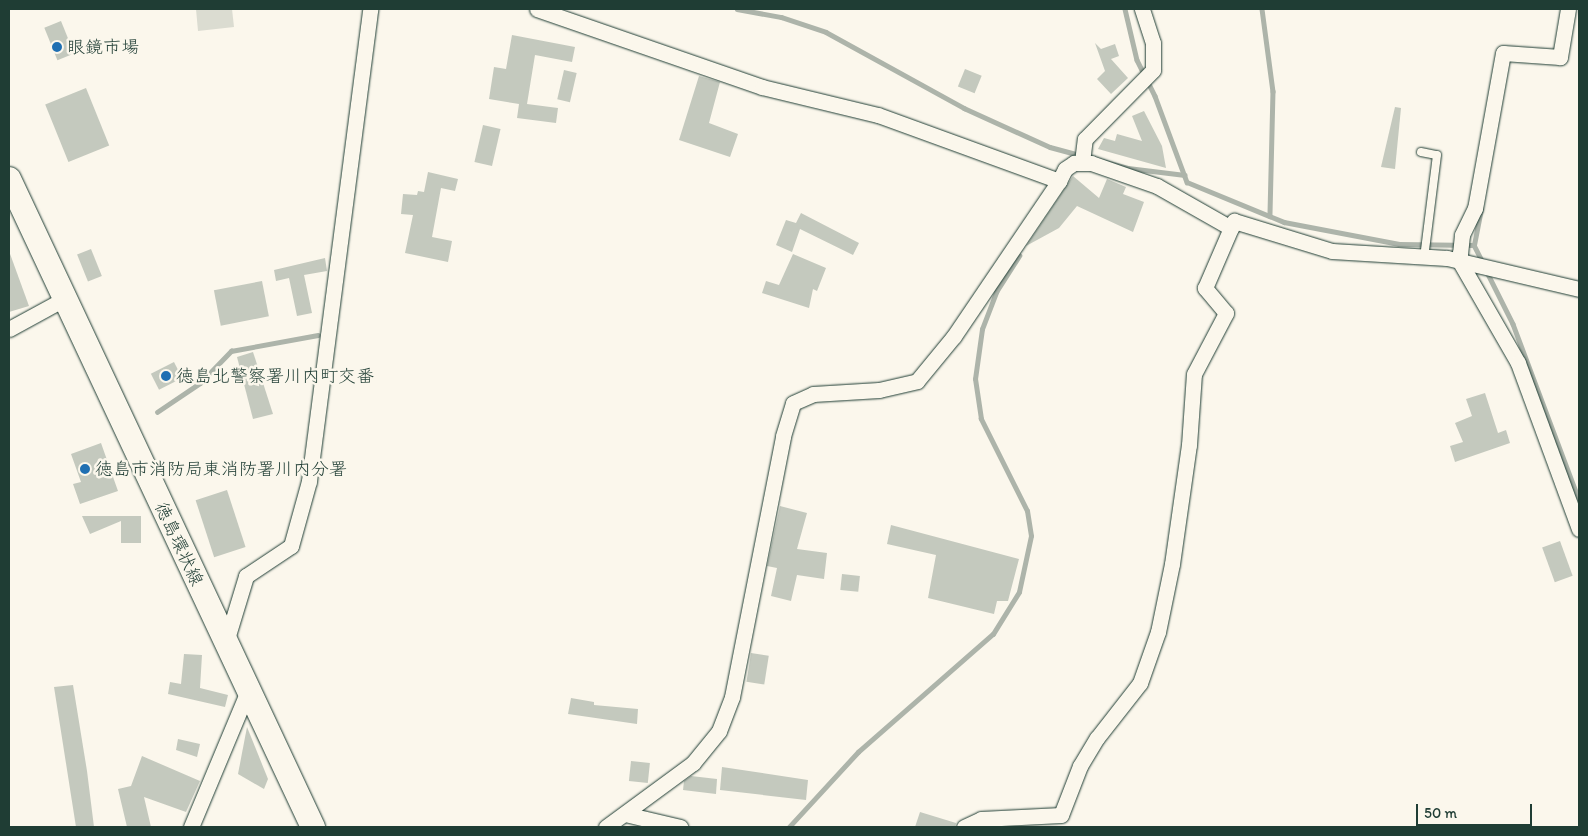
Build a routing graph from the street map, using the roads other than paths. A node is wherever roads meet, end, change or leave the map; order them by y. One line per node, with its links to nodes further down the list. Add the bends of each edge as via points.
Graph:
1 (370, 9): 16 (street, via 309,481 291,546 246,576)
2 (537, 9): 8 (street, via 762,87 878,115)
3 (1142, 9): 6 (street, via 1153,43 1152,70)
4 (1568, 9): 11 (street, via 1560,57 1504,53 1475,208 1462,235)
5 (1420, 152): 10 (lane, via 1437,155)
6 (1082, 155): 8 (street, via 1065,169); 9 (street, via 1151,184)
7 (9, 179): 13 (main road, 徳島環状線)
8 (1059, 181): 18 (street, via 954,336 917,381 879,390 813,394 793,403 783,436 732,697 719,730 693,763)
9 (1231, 228): 10 (street, via 1234,221 1332,251); 23 (street, via 1205,288 1226,313 1194,374 1189,445 1172,564 1158,632 1140,683 1088,752 1061,815 981,818)
10 (1424, 255): 11 (street)
11 (1460, 258): 12 (street, via 1485,269); 15 (street, via 1518,363)
12 (1579, 289)
13 (64, 298): 14 (street); 16 (main road, 徳島環状線)
14 (9, 329)
15 (1578, 518)
16 (225, 644): 17 (main road, 徳島環状線)
17 (248, 691): 19 (street); 20 (main road, 徳島環状線)
18 (625, 814): 21 (street); 22 (street)
19 (191, 827)
20 (312, 827)
21 (606, 827)
22 (680, 827)
23 (964, 827)

